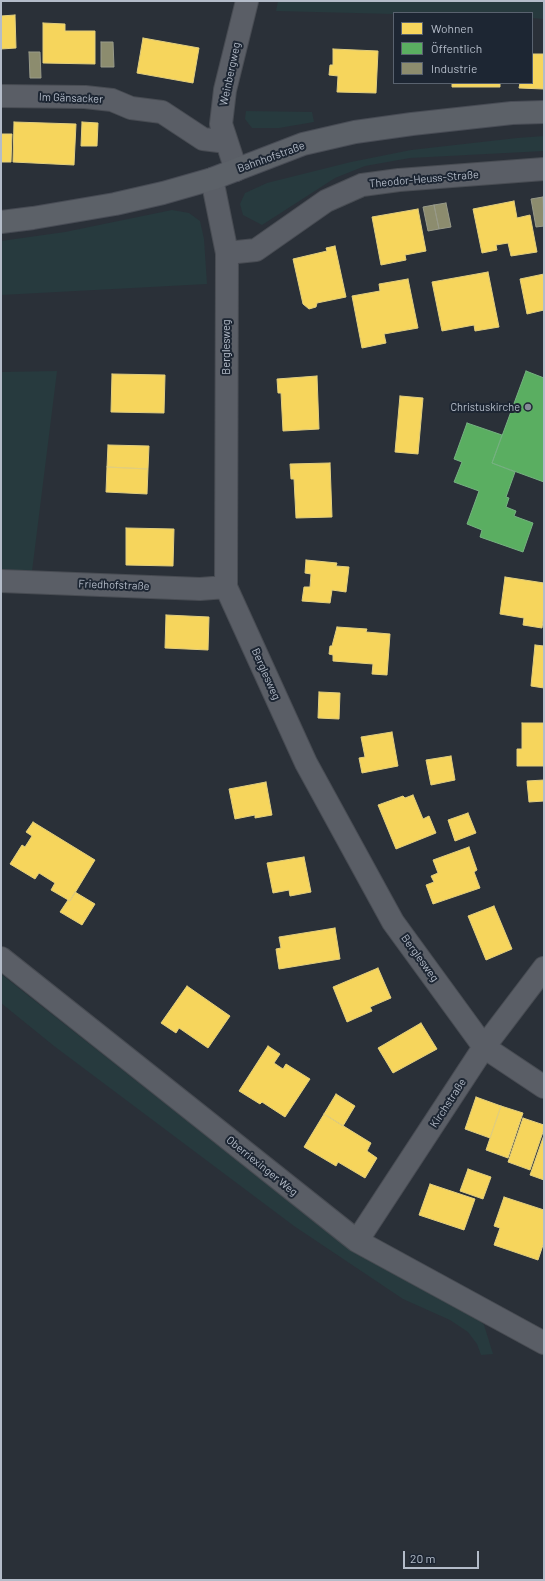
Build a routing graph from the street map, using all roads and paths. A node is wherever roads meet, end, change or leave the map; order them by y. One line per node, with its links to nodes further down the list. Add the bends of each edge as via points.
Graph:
1 (247, 1): 4 (street, Weinbergweg, via 225,90 221,124)
2 (1, 96): 4 (street, Im Gänsacker, via 85,97 112,100 131,108 162,112 203,139)
3 (544, 112): 6 (main road, Bahnhofstraße, via 512,113 355,132 303,144)
4 (227, 142): 6 (street, Weinbergweg)
5 (544, 169): 9 (street, Theodor-Heuss-Straße, via 362,185 326,201 256,250)
6 (236, 170): 7 (main road, Bahnhofstraße)
7 (212, 179): 8 (main road, Bahnhofstraße, via 115,204); 9 (street, Berglesweg)
8 (1, 222)
9 (226, 253): 11 (street, Berglesweg)
10 (1, 581): 11 (street, Friedhofstraße, via 200,589)
11 (226, 587): 14 (street, Berglesweg, via 306,763 394,922)
12 (1, 958): 16 (street, Oberriexinger Weg)
13 (544, 968): 14 (street, Kirchstraße)
14 (484, 1047): 15 (street, Berglesweg); 16 (street, Kirchstraße)
15 (544, 1087)
16 (356, 1242): 17 (street, Oberriexinger Weg)
17 (544, 1343)

